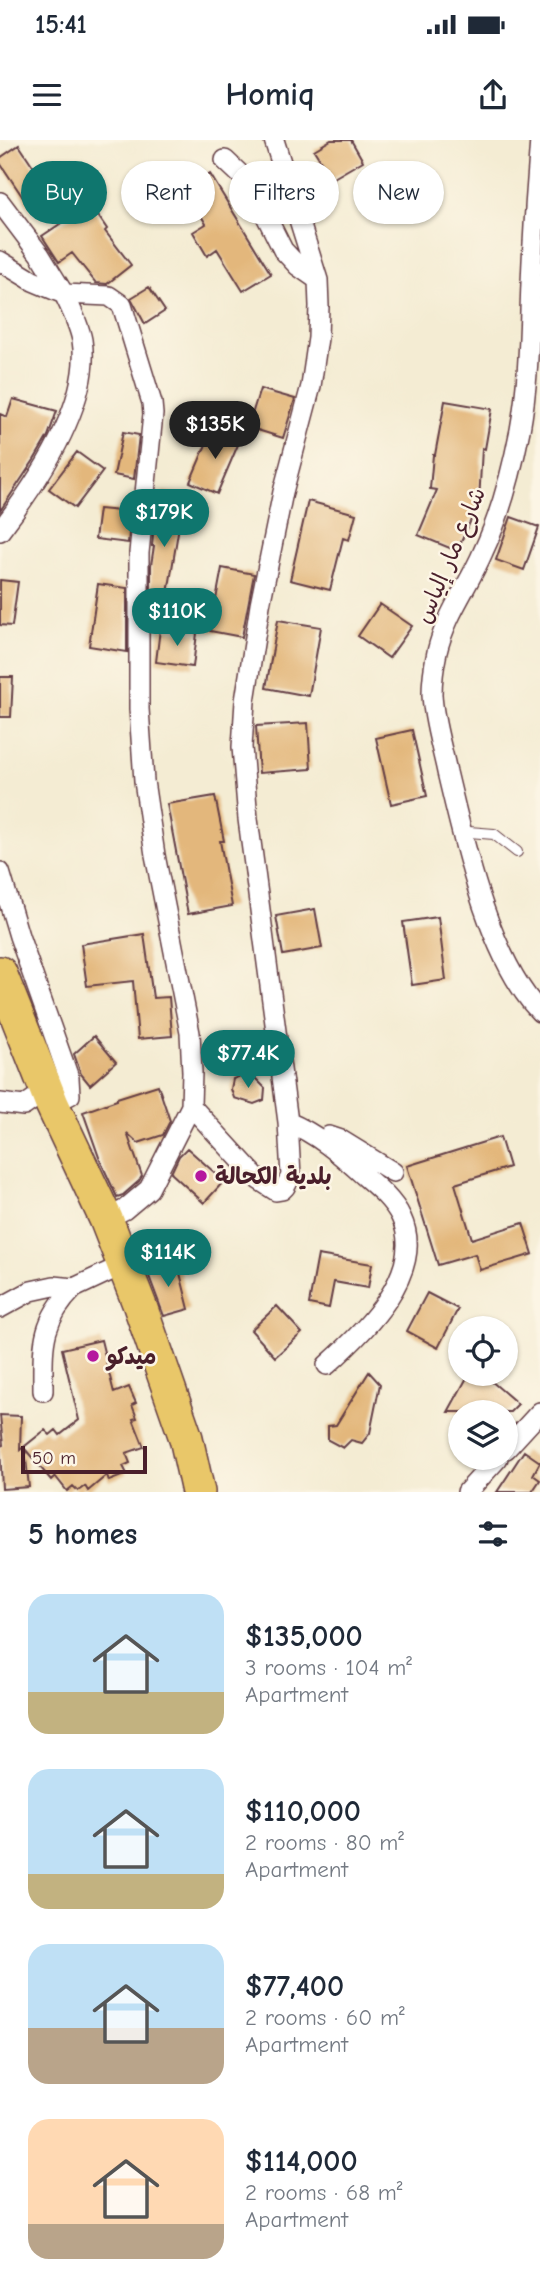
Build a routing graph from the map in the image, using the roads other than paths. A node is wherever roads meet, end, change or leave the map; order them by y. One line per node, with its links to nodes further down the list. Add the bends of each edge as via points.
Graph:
1 (274, 140): 6 (street)
2 (540, 140): 9 (street, شارع مار إلياس, via 528,370 519,431 496,522 449,614 433,676 435,714)
3 (225, 160): 6 (street, via 254,192 283,250)
4 (0, 202): 7 (street)
5 (0, 261): 7 (street)
6 (318, 280): 18 (street, via 314,367 260,605 242,747)
7 (64, 294): 8 (street, via 82,340 78,398 40,473); 17 (street, via 109,296 122,305 152,403 139,553 139,709 149,820 190,1033)
8 (0, 531)
9 (463, 839): 10 (lane, via 470,832 494,834); 14 (street, شارع مار إلياس, via 493,929 520,986)
10 (517, 852)
11 (0, 872): 15 (street, via 69,1078 69,1095)
12 (0, 973): 15 (highway)
13 (0, 1007): 15 (highway)
14 (540, 1012)
15 (43, 1102): 16 (street); 21 (highway); 22 (highway)
16 (0, 1104)
17 (191, 1106): 18 (street, via 259,1180 275,1191 282,1191 291,1176); 21 (street, via 149,1189)
18 (288, 1122): 19 (street)
19 (317, 1136): 20 (street, via 334,1137); 25 (street, via 391,1204 400,1216 407,1242 399,1279 385,1303)
20 (393, 1172)
21 (106, 1219): 31 (highway, via 173,1395)
22 (108, 1272): 23 (street); 30 (highway, via 174,1438)
23 (74, 1288): 24 (street, via 45,1287); 26 (street, via 53,1311 46,1331)
24 (0, 1308)
25 (327, 1365)
26 (43, 1391)
27 (540, 1412): 28 (street)
28 (518, 1436)
29 (487, 1470): 32 (street)
30 (186, 1492)
31 (198, 1492)
32 (467, 1492)

